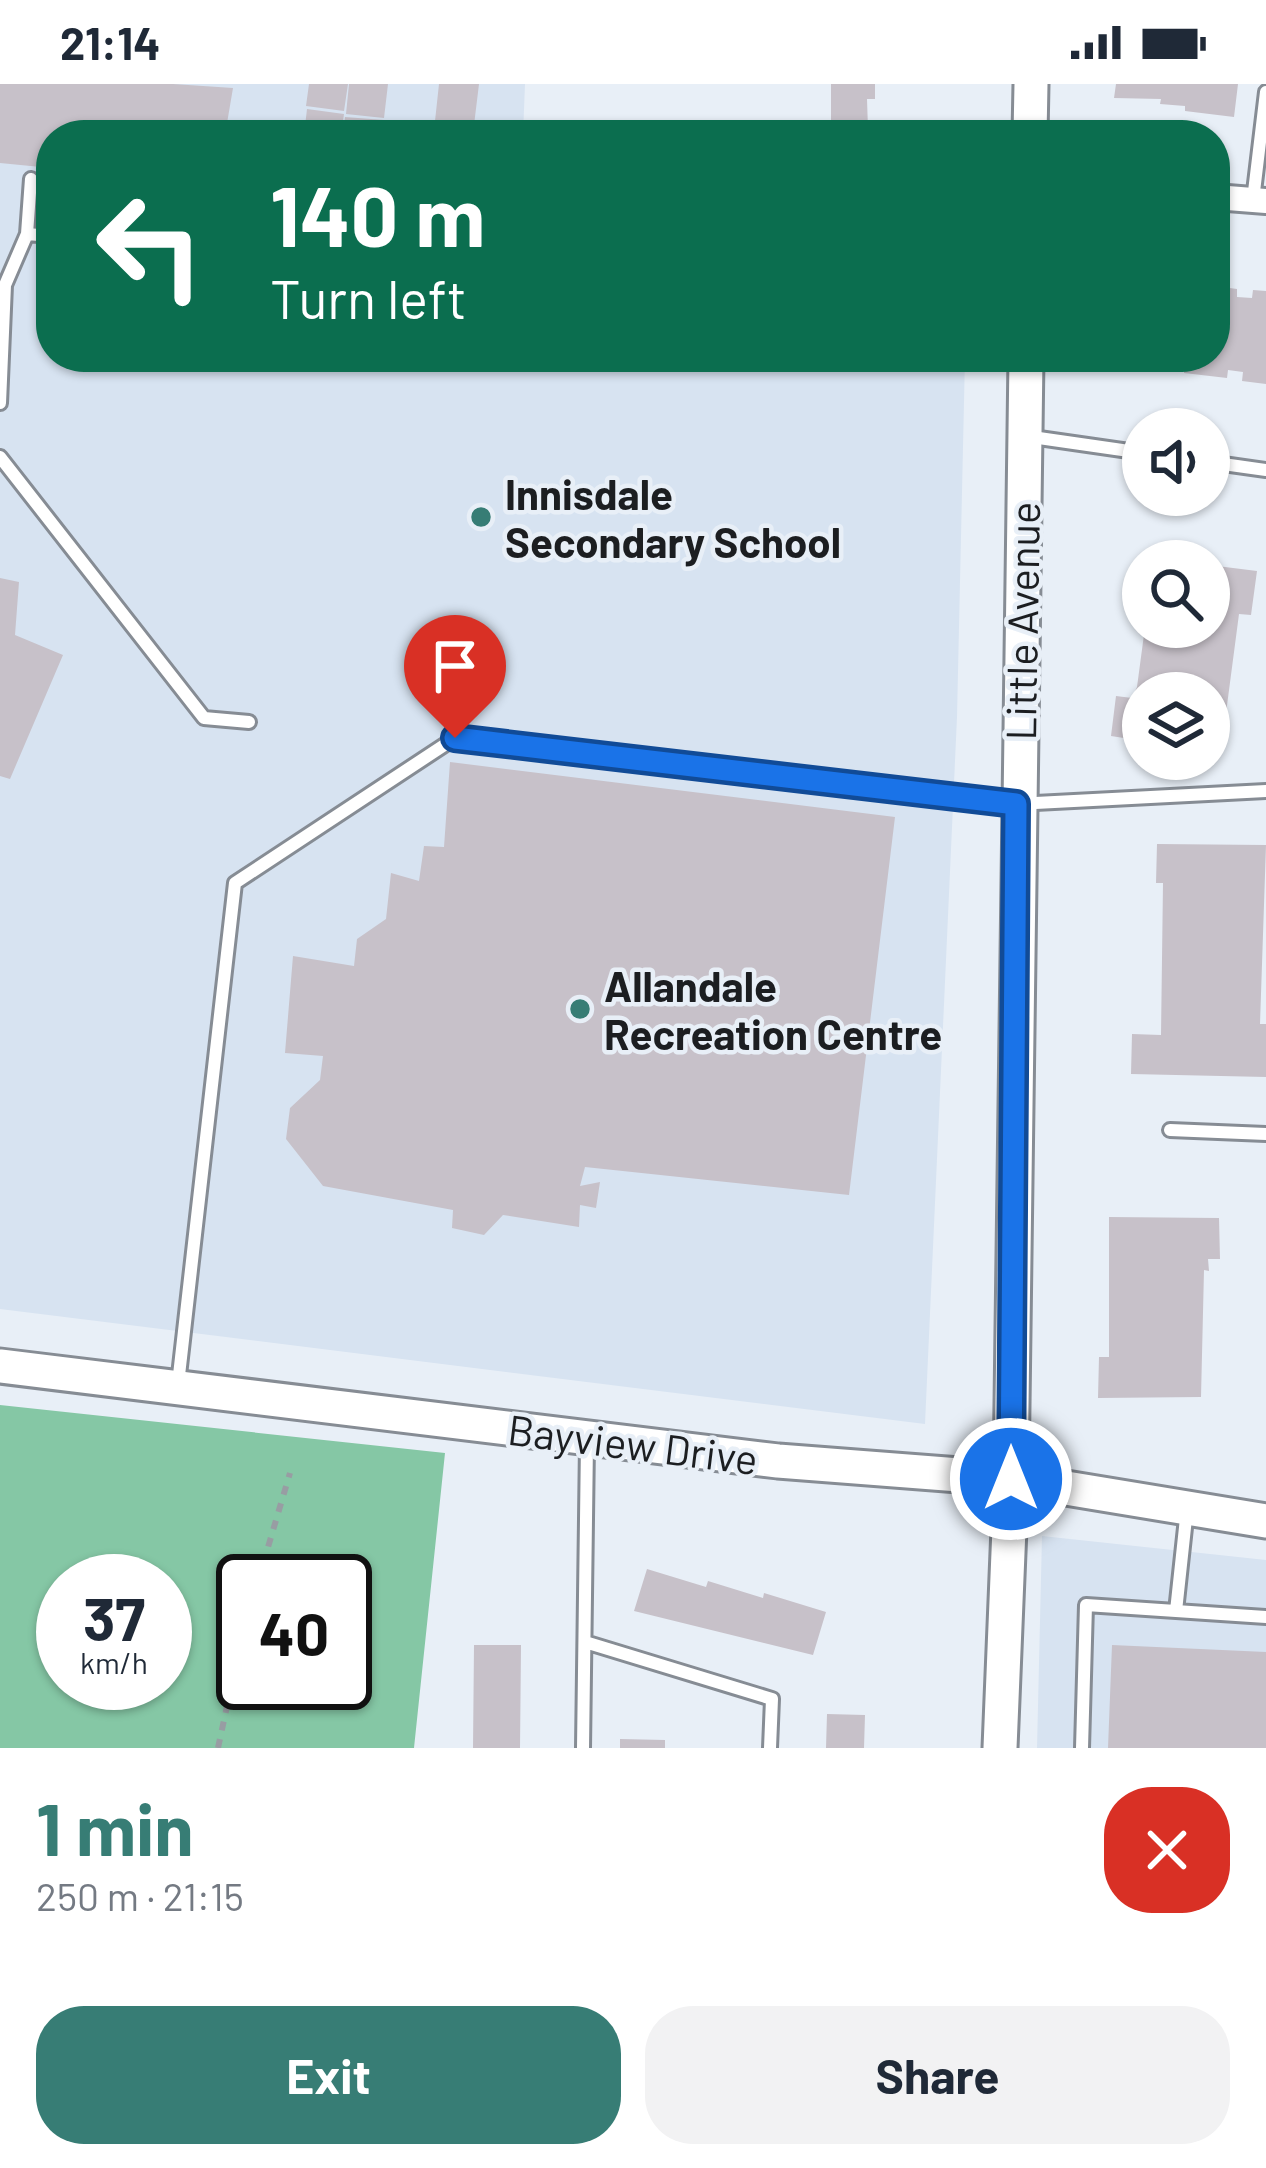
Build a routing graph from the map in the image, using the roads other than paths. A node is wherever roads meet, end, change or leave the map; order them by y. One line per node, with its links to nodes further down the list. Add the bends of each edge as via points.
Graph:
1 (1031, 84): 3 (street)
2 (1266, 92): 6 (lane)
3 (1030, 120)
4 (31, 179): 7 (lane)
5 (1230, 198): 6 (street)
6 (1260, 201)
7 (27, 234): 8 (lane); 10 (lane, via 4,285)
8 (36, 235)
9 (1026, 372): 11 (street, Little Avenue)
10 (0, 403)
11 (1025, 436): 12 (lane); 18 (street, Little Avenue)
12 (1122, 450)
13 (0, 457): 16 (lane, via 204,718)
14 (1230, 465): 15 (lane)
15 (1266, 470)
16 (249, 722)
17 (1266, 791): 18 (lane)
18 (1016, 804): 22 (lane, via 455,738 235,883); 24 (street, Little Avenue)
19 (1170, 1130): 20 (lane)
20 (1266, 1134)
21 (0, 1366): 22 (street, Bayview Drive)
22 (178, 1389): 23 (street, Bayview Drive)
23 (587, 1437): 24 (street, Bayview Drive); 29 (lane)
24 (1011, 1479): 25 (street, Bayview Drive); 32 (street, Little Avenue)
25 (1187, 1508): 26 (street, Bayview Drive); 27 (lane)
26 (1266, 1521)
27 (1175, 1611): 28 (lane); 33 (lane, via 1086,1605)
28 (1266, 1617)
29 (584, 1642): 30 (lane); 31 (lane, via 772,1700)
30 (583, 1748)
31 (770, 1748)
32 (1000, 1748)
33 (1082, 1748)

